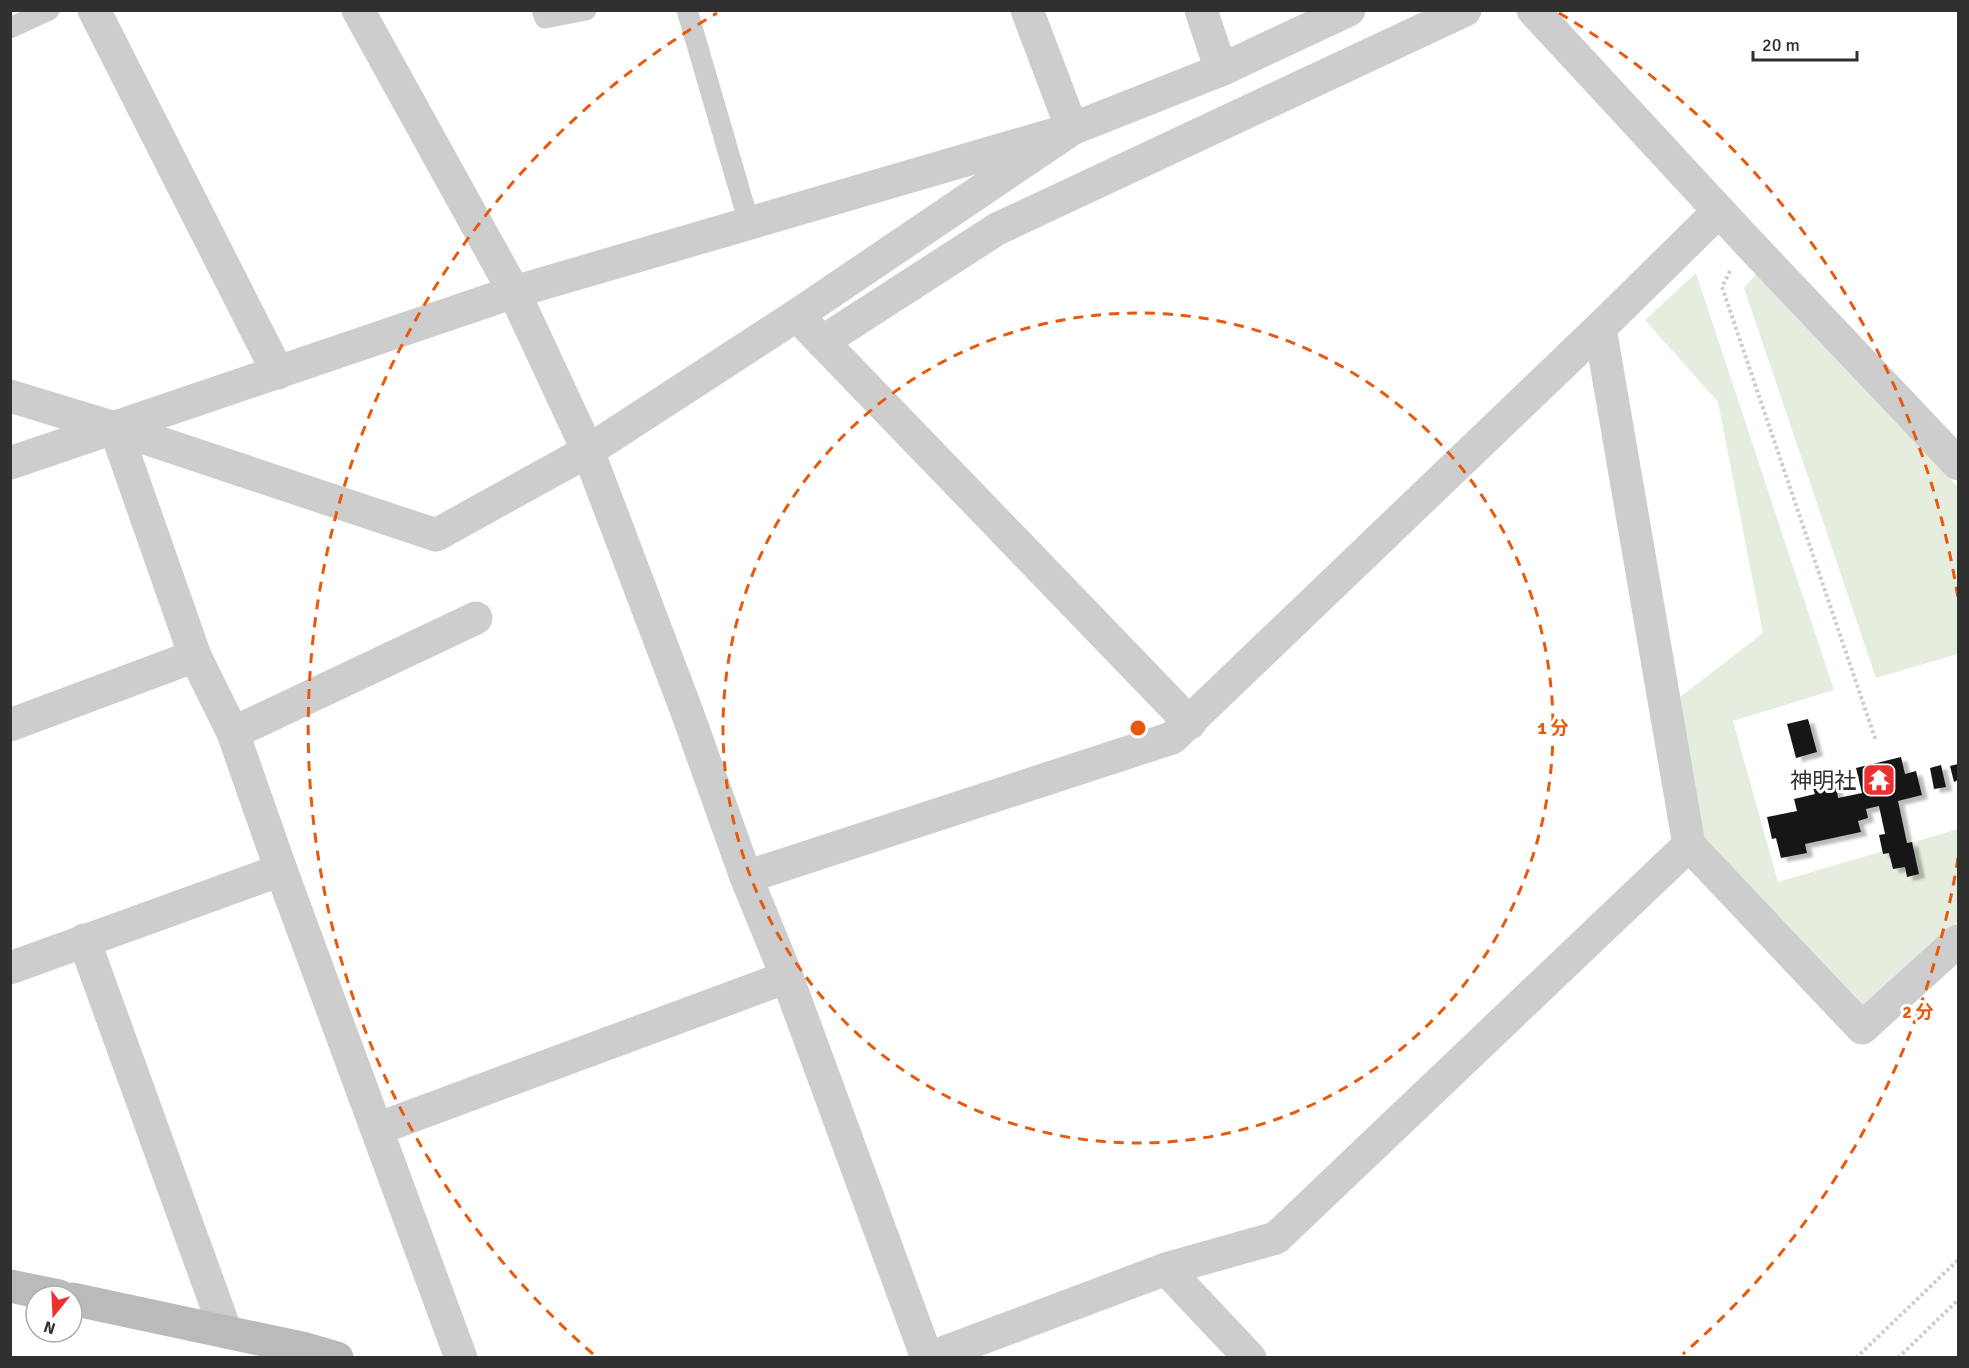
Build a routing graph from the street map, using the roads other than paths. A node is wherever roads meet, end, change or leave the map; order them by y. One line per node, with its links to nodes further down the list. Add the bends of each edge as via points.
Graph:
1 (49, 10): 12 (lane)
2 (94, 10): 21 (street)
3 (358, 10): 17 (street)
4 (542, 10): 5 (lane, via 545,18)
5 (586, 10)
6 (687, 10): 16 (lane)
7 (1028, 10): 14 (street)
8 (1201, 10): 13 (street)
9 (1349, 10): 13 (street)
10 (1465, 10): 20 (street, via 997,229)
11 (1533, 10): 15 (street)
12 (10, 28)
13 (1221, 70): 14 (street)
14 (1072, 129): 16 (street); 18 (street)
15 (1719, 211): 19 (street); 26 (street)
16 (749, 222): 17 (street)
17 (514, 292): 21 (street); 24 (street)
18 (797, 315): 20 (street); 24 (street)
19 (1600, 328): 29 (street); 32 (street)
20 (822, 342): 29 (street)
21 (278, 372): 23 (street)
22 (10, 396): 23 (street)
23 (115, 428): 24 (street, via 436,535); 25 (street); 28 (street)
24 (588, 452): 34 (street)
25 (10, 463)
26 (1959, 464)
27 (476, 618): 31 (street)
28 (195, 657): 30 (street); 31 (street)
29 (1190, 723): 34 (street, via 1172,738)
30 (10, 725)
31 (233, 734): 33 (street)
32 (1689, 845): 36 (street, via 1862,1028); 40 (street, via 1276,1238)
33 (281, 870): 35 (street); 39 (street)
34 (746, 877): 38 (street)
35 (84, 940): 37 (street); 42 (street)
36 (1959, 941)
37 (10, 968)
38 (787, 977): 39 (street); 46 (street)
39 (377, 1129): 45 (street)
40 (1166, 1269): 46 (street); 47 (street)
41 (84, 1302): 42 (street)
42 (226, 1332): 43 (street)
43 (302, 1353): 44 (street)
44 (337, 1358)
45 (461, 1358)
46 (928, 1358)
47 (1250, 1358)

